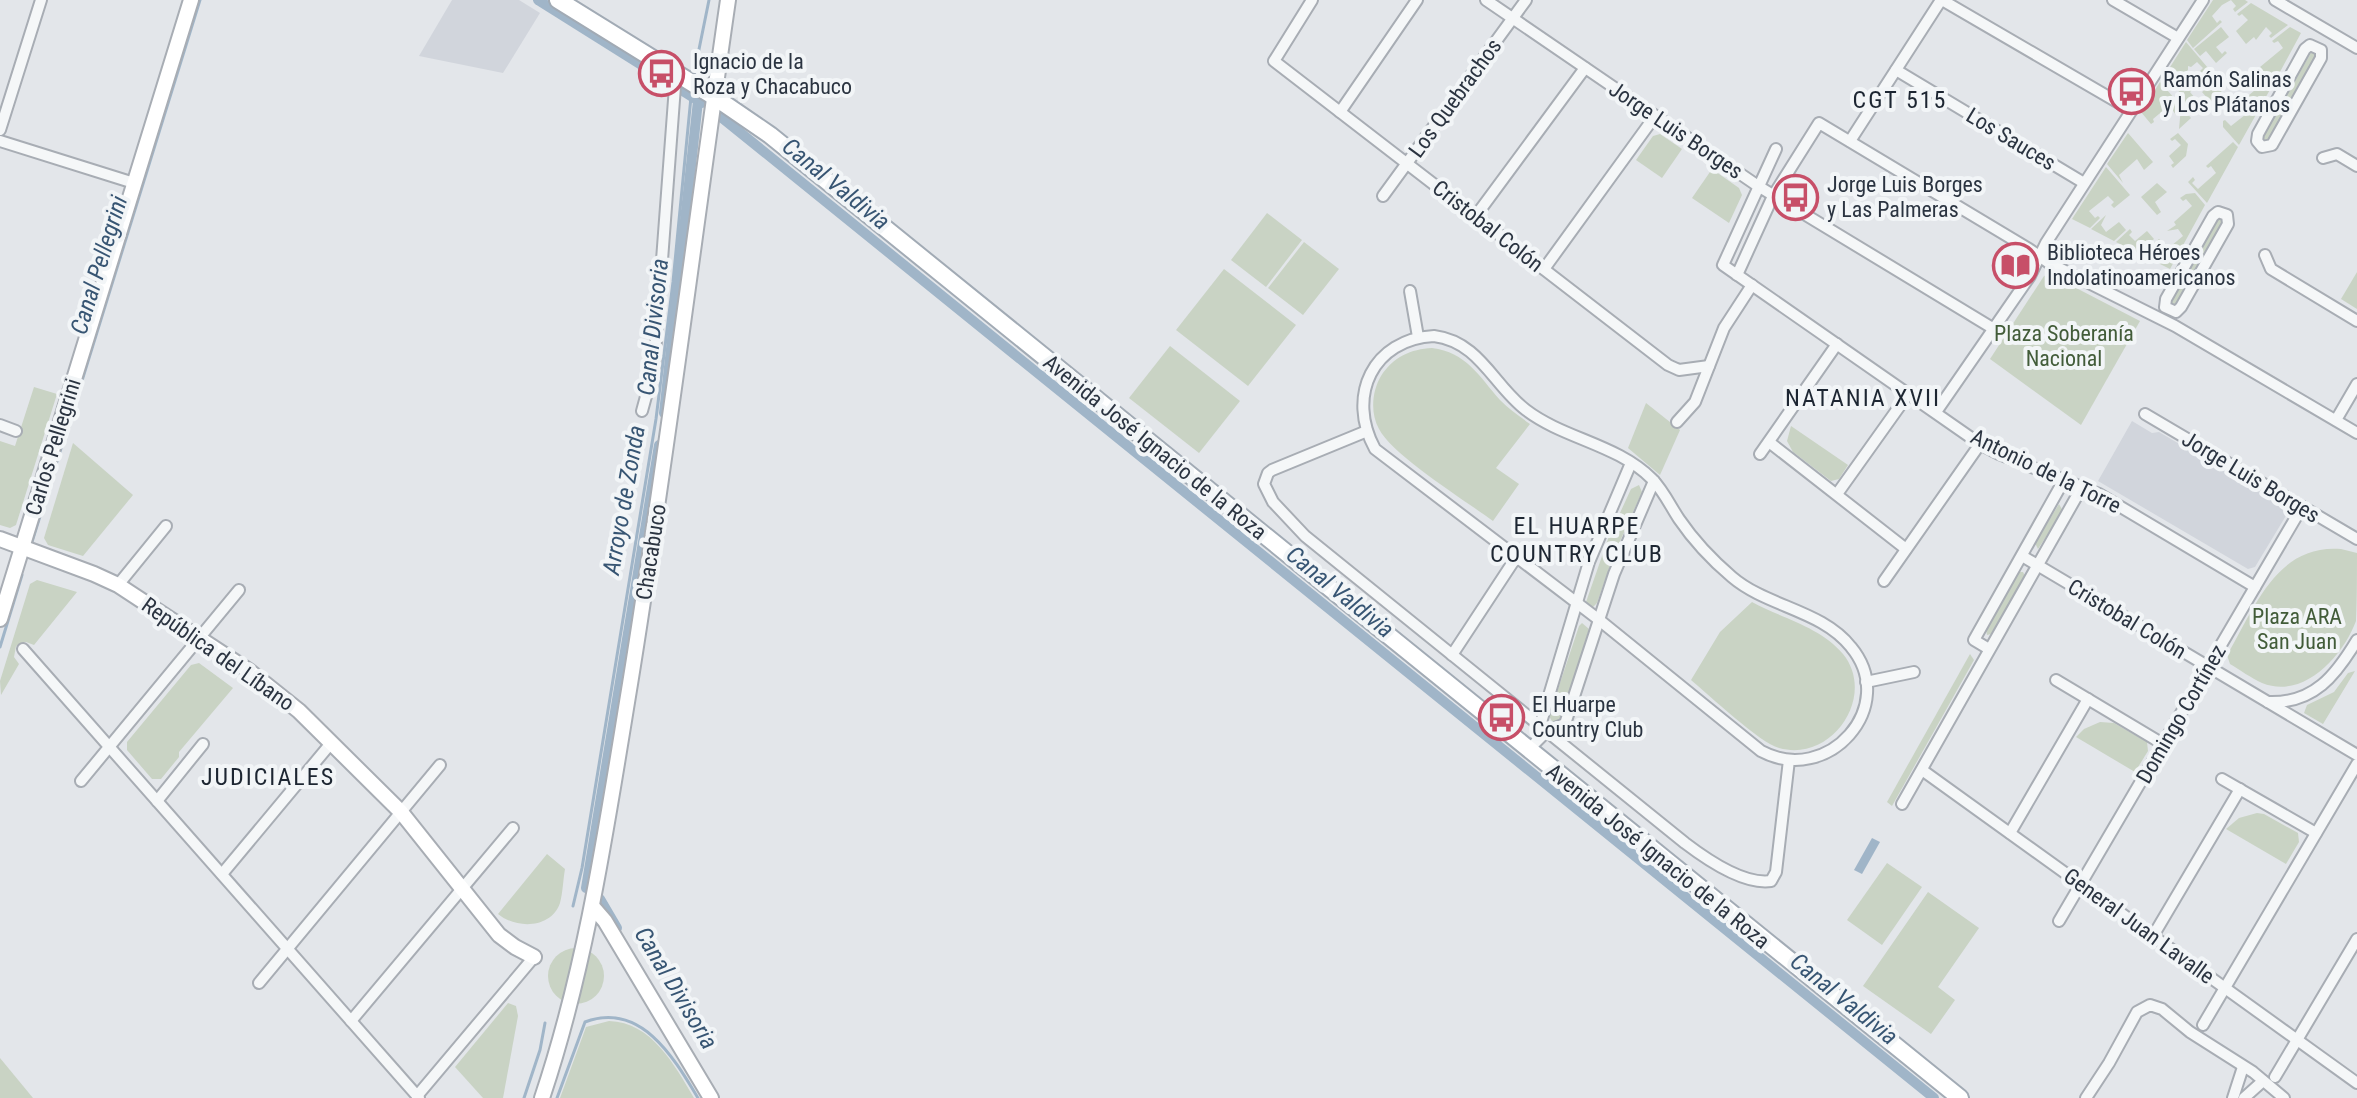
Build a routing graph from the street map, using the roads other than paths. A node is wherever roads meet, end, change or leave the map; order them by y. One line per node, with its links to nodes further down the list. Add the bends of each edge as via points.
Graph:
1 (41, 0): 25 (street)
2 (191, 0): 32 (street, Carlos Pellegrini)
3 (558, 0): 20 (main road, Avenida José Ignacio de la Roza)
4 (728, 0): 21 (street, Chacabuco)
5 (1312, 0): 23 (street, Cristobal Colón, via 1274,61)
6 (1417, 0): 23 (street)
7 (1486, 0): 13 (street, Jorge Luis Borges)
8 (1526, 0): 13 (street, Los Quebrachos)
9 (1942, 0): 19 (street); 22 (street)
10 (2113, 0): 15 (street)
11 (2203, 0): 15 (street)
12 (2275, 0): 14 (street)
13 (1513, 18): 18 (street, Jorge Luis Borges); 30 (street, Los Quebrachos)
14 (2326, 30): 16 (street); 17 (street)
15 (2178, 38): 22 (street)
16 (2316, 46): 16 (street, via 2305,49 2258,134 2262,147 2272,145 2321,58)
17 (2357, 48)
18 (1585, 68): 24 (street, Jorge Luis Borges); 37 (street)
19 (1896, 70): 27 (street); 33 (street, Los Sauces)
20 (675, 82): 21 (main road, Avenida José Ignacio de la Roza); 52 (street, via 654,367)
21 (713, 96): 100 (main road, Avenida José Ignacio de la Roza, via 770,135); 119 (street, Chacabuco, via 653,539)
22 (2131, 110): 33 (street)
23 (1340, 112): 30 (street, Cristobal Colón)
24 (1655, 116): 34 (street, Jorge Luis Borges); 40 (street)
25 (0, 130)
26 (0, 141): 32 (street)
27 (1850, 141): 36 (street, via 1819,123); 39 (street)
28 (1776, 149): 34 (street)
29 (2323, 158): 31 (street, via 2337,154)
30 (1407, 164): 35 (street, Los Quebrachos); 37 (street, Cristobal Colón)
31 (2357, 166)
32 (134, 183): 73 (street, Carlos Pellegrini)
33 (2084, 183): 39 (street)
34 (1758, 186): 36 (street, Jorge Luis Borges); 41 (street, Antonio de la Torre, via 1723,265)
35 (1383, 196)
36 (1773, 196): 41 (street); 46 (street, Jorge Luis Borges)
37 (1475, 217): 40 (street, Cristobal Colón)
38 (2265, 255): 45 (street, via 2271,269)
39 (2040, 257): 44 (street); 46 (street)
40 (1544, 269): 49 (street, Cristobal Colón, via 1672,368)
41 (1737, 275): 42 (street, Antonio de la Torre)
42 (1752, 285): 48 (street, Antonio de la Torre); 49 (street, via 1724,328)
43 (1410, 291): 47 (street)
44 (2167, 315): 44 (street, via 2181,307 2228,224 2224,213 2213,216 2181,271 2166,299); 55 (street)
45 (2357, 321)
46 (1994, 329): 53 (street)
47 (1418, 337): 59 (street, via 1387,352 1375,366 1364,395); 64 (street, via 1446,338 1465,347 1524,409)
48 (1837, 344): 51 (street, Antonio de la Torre); 61 (street)
49 (1709, 366): 56 (street, via 1695,402)
50 (2357, 384): 55 (street)
51 (1909, 393): 53 (street, Antonio de la Torre); 68 (street)
52 (642, 411)
53 (1936, 412): 62 (street, Antonio de la Torre)
54 (2145, 414): 69 (street, Jorge Luis Borges)
55 (2336, 420): 60 (street)
56 (1677, 422)
57 (0, 425): 58 (street)
58 (16, 431)
59 (1367, 431): 75 (street, via 1385,459); 89 (street, via 1272,470 1266,478 1267,492 1305,536)
60 (2357, 433)
61 (1769, 442): 63 (street); 68 (street)
62 (1980, 444): 65 (street, Antonio de la Torre); 74 (street)
63 (1760, 454)
64 (1631, 463): 66 (street); 82 (street, via 1589,562)
65 (2064, 480): 67 (street, Antonio de la Torre); 76 (street)
66 (1654, 481): 84 (street); 93 (street, via 1718,564 1760,596 1832,628 1859,658)
67 (2082, 487): 77 (street); 80 (street, Antonio de la Torre)
68 (1837, 494): 74 (street)
69 (2302, 507): 72 (street, Jorge Luis Borges); 80 (street, Domingo Cortínez)
70 (166, 526): 79 (street)
71 (0, 539): 73 (street, República del Líbano)
72 (2357, 539)
73 (23, 546): 79 (street, República del Líbano); 83 (street, Carlos Pellegrini)
74 (1906, 549): 78 (street)
75 (1517, 556): 82 (street); 89 (street)
76 (2022, 556): 77 (street, Cristobal Colón); 88 (street, via 1974,640)
77 (2037, 565): 88 (street); 90 (street, Cristobal Colón)
78 (1884, 581)
79 (118, 585): 85 (street, República del Líbano)
80 (2255, 587): 90 (street, Domingo Cortínez)
81 (239, 590): 85 (street)
82 (1578, 604): 84 (street); 96 (street)
83 (0, 619)
84 (1598, 619): 96 (street, via 1565,724); 103 (street, via 1753,745)
85 (201, 637): 97 (street, República del Líbano); 101 (street)
86 (2356, 645): 95 (street, via 2322,686 2295,698)
87 (23, 649): 101 (street)
88 (1989, 649): 106 (street)
89 (1452, 655): 96 (street)
90 (2208, 667): 95 (street, Cristobal Colón); 99 (street, Domingo Cortínez)
91 (1914, 672): 93 (street)
92 (2056, 680): 94 (street)
93 (1866, 682): 103 (street, via 1865,705 1842,743 1817,757)
94 (2088, 699): 99 (street); 114 (street)
95 (2266, 702): 102 (street, Cristobal Colón)
96 (1544, 728): 100 (street); 103 (street, via 1715,864 1760,882 1771,881 1776,872)
97 (332, 742): 112 (street, República del Líbano); 116 (street)
98 (203, 744): 110 (street)
99 (2163, 744): 117 (street, Domingo Cortínez)
100 (1531, 745): 137 (main road, Avenida José Ignacio de la Roza)
101 (109, 747): 108 (street); 110 (street)
102 (2357, 755)
103 (1789, 760)
104 (2357, 764): 115 (street)
105 (440, 765): 112 (street)
106 (1922, 770): 111 (street); 114 (street, General Juan Lavalle)
107 (2222, 779): 109 (street)
108 (81, 781)
109 (2240, 789): 115 (street); 121 (street)
110 (157, 801): 116 (street)
111 (1902, 804)
112 (401, 812): 118 (street, República del Líbano); 123 (street)
113 (513, 828): 118 (street)
114 (2010, 833): 117 (street, General Juan Lavalle)
115 (2316, 833): 126 (street)
116 (222, 874): 123 (street)
117 (2081, 884): 120 (street, Domingo Cortínez); 121 (street, General Juan Lavalle)
118 (461, 890): 124 (street, República del Líbano, via 499,935); 127 (street)
119 (592, 906): 135 (street, Chacabuco); 136 (street)
120 (2059, 921)
121 (2153, 936): 126 (street, General Juan Lavalle)
122 (2357, 939): 129 (street)
123 (288, 948): 125 (street); 127 (street)
124 (534, 957): 134 (street)
125 (259, 983)
126 (2225, 988): 128 (street); 129 (street, General Juan Lavalle)
127 (351, 1021): 134 (street)
128 (2203, 1025)
129 (2297, 1040): 131 (street); 133 (street, General Juan Lavalle)
130 (2243, 1067): 132 (street); 138 (street, via 2150,1005 2137,1012); 139 (street)
131 (2275, 1077)
132 (2263, 1081): 140 (street); 141 (street)
133 (2357, 1083)
134 (418, 1097)
135 (542, 1098)
136 (711, 1098)
137 (1960, 1098)
138 (2086, 1098)
139 (2233, 1098)
140 (2244, 1098)
141 (2284, 1098)

